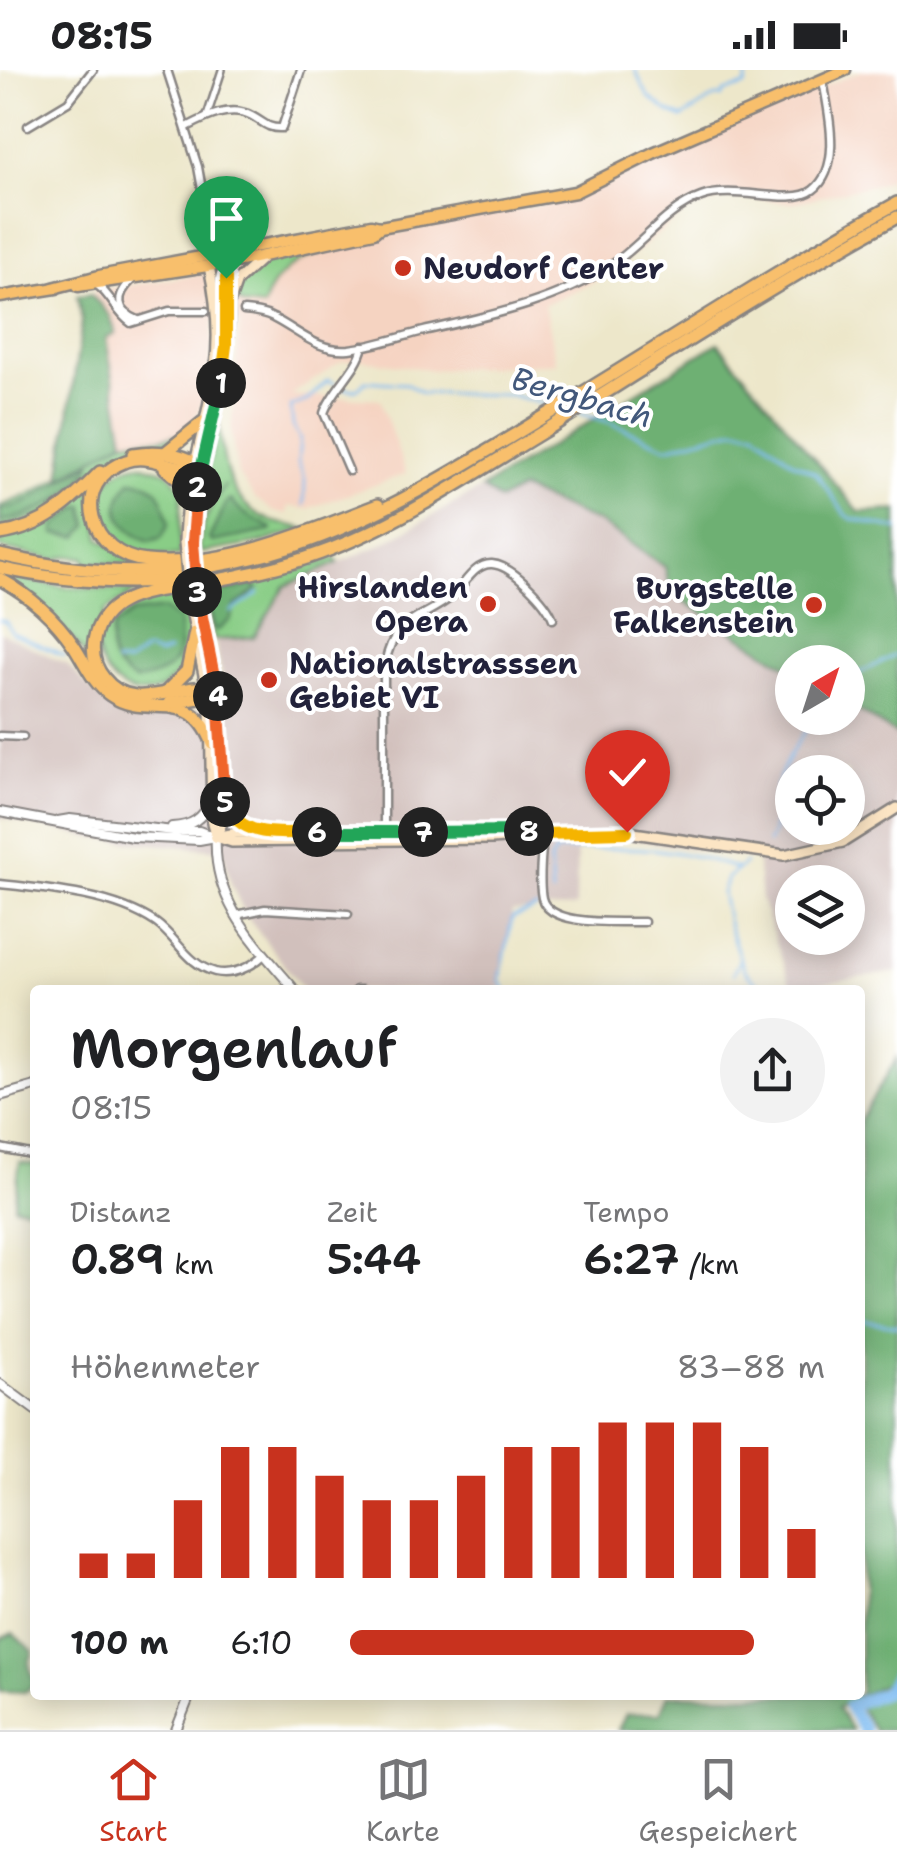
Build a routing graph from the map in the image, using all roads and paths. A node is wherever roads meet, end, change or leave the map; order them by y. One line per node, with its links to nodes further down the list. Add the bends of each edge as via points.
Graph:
1 (94, 70): 8 (street, via 68,102)
2 (168, 70): 9 (street)
3 (222, 70): 7 (street)
4 (301, 70): 7 (street, via 282,128 242,112)
5 (845, 70): 6 (main road)
6 (823, 80): 12 (main road, via 576,192); 23 (street, via 830,157 812,190 792,197 742,191 702,196 612,265 558,294)
7 (207, 116): 9 (street)
8 (28, 126)
9 (187, 128): 14 (street)
10 (897, 203): 29 (highway)
11 (893, 219): 35 (highway, via 422,504 338,546)
12 (380, 227): 13 (main road); 14 (main road)
13 (266, 256): 14 (main road); 21 (main road, via 237,281)
14 (215, 262): 15 (main road); 17 (main road); 21 (main road, via 226,278); 24 (main road, via 217,347)
15 (132, 280): 16 (main road); 22 (street, via 119,302)
16 (96, 284): 17 (main road); 22 (street, via 120,316)
17 (53, 288): 18 (main road)
18 (0, 298)
19 (206, 311): 22 (street)
20 (244, 311): 23 (street, via 274,318 316,344)
21 (227, 314): 27 (main road, via 223,374)
22 (140, 320)
23 (363, 346): 28 (street, via 325,408)
24 (203, 422): 25 (highway); 27 (main road)
25 (166, 452): 27 (highway); 31 (highway, via 114,460 52,515)
26 (142, 459): 27 (highway); 29 (highway, via 107,473 92,514 108,547 148,562 255,548); 30 (highway)
27 (196, 466): 30 (main road); 32 (main road)
28 (349, 471)
29 (433, 484): 33 (highway, via 332,534 236,563 132,572 61,568)
30 (188, 486): 32 (main road)
31 (0, 534)
32 (188, 542): 37 (main road, bridge)
33 (0, 555)
34 (0, 568): 35 (highway, via 103,584)
35 (234, 577): 41 (highway, via 135,596 103,618 93,649 102,676 126,695)
36 (0, 579): 41 (highway, via 51,617 106,692 131,704)
37 (194, 604): 39 (main road); 40 (main road)
38 (553, 619): 52 (street, via 544,600 489,564 400,632 384,674)
39 (195, 632): 40 (main road); 41 (highway, via 187,671)
40 (211, 690): 41 (highway); 44 (main road); 45 (main road)
41 (161, 700): 44 (highway, via 190,712)
42 (0, 736): 43 (street)
43 (22, 737)
44 (213, 744): 45 (main road)
45 (218, 795): 49 (street, via 187,826); 50 (main road, via 240,825); 53 (main road, via 222,823)
46 (897, 808): 51 (main road, via 844,842 784,855 644,833)
47 (0, 812): 48 (street)
48 (57, 821): 49 (street); 53 (street, via 133,837)
49 (148, 829): 53 (street)
50 (269, 833): 52 (main road); 53 (main road)
51 (541, 834): 52 (main road, via 492,840); 57 (street, via 542,898 552,910 572,919)
52 (385, 836): 53 (main road, via 232,842)
53 (216, 837): 56 (street, via 216,871)
54 (0, 884): 58 (street, via 130,911 156,923 197,963 217,972 239,970)
55 (348, 914): 56 (street, via 265,909)
56 (236, 916): 58 (street)
57 (644, 922)
58 (264, 955): 59 (street)
59 (290, 985)
60 (30, 1087): 61 (street)
61 (0, 1096)
62 (0, 1148): 63 (street)
63 (30, 1153)
64 (0, 1384): 65 (street)
65 (30, 1406)
66 (188, 1700): 67 (street)
67 (176, 1730)

